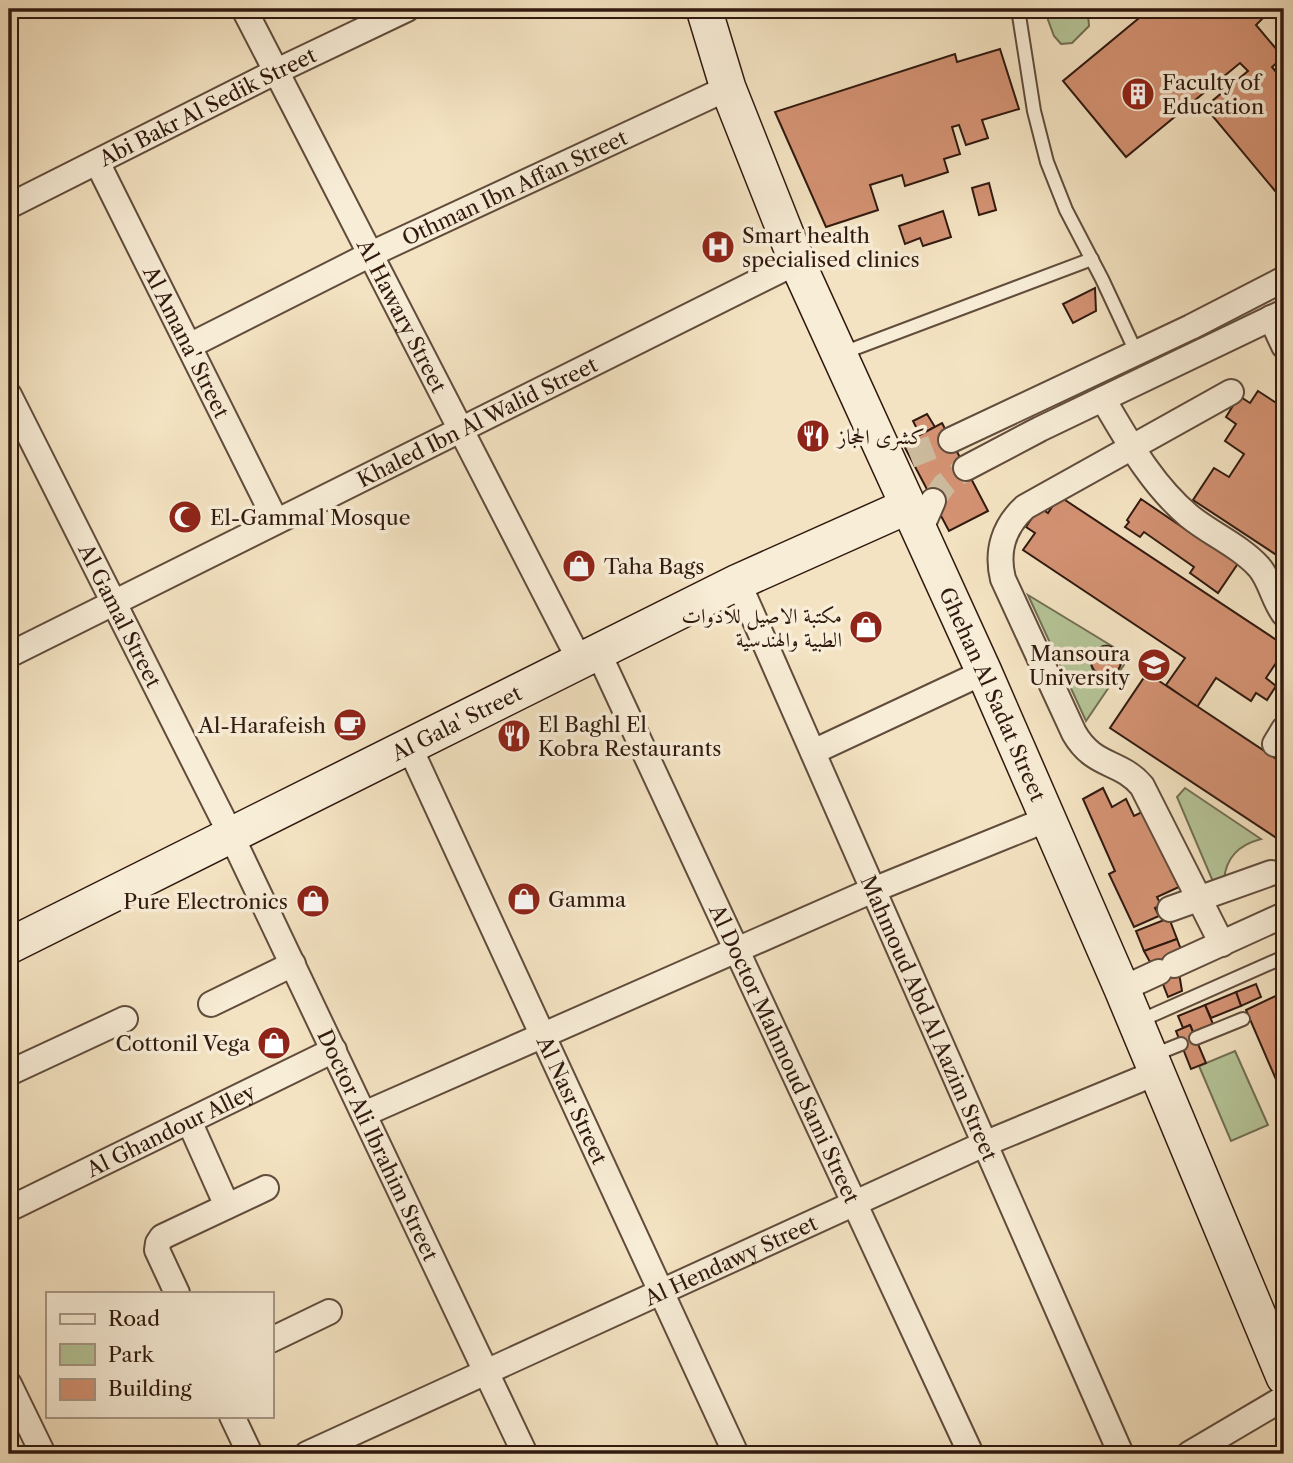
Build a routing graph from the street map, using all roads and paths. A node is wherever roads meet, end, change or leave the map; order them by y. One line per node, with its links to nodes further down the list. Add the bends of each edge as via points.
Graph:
1 (244, 9): 5 (street, Al Hawary Street)
2 (407, 9): 5 (street, Abi Bakr Al Sedik Street)
3 (704, 9): 6 (main road, Ghehan Al Sadat Street)
4 (1018, 9): 10 (lane, via 1043,149)
5 (277, 71): 7 (street, Abi Bakr Al Sedik Street); 9 (street, Al Hawary Street)
6 (728, 88): 9 (street, Othman Ibn Affan Street); 11 (main road, Ghehan Al Sadat Street)
7 (97, 162): 8 (street, Abi Bakr Al Sedik Street); 15 (street, Al Amana' Street)
8 (9, 206)
9 (371, 254): 15 (street, Othman Ibn Affan Street); 24 (street, Al Hawary Street)
10 (1092, 259): 17 (lane); 19 (lane)
11 (797, 262): 19 (main road, Ghehan Al Sadat Street); 24 (street, Khaled Ibn Al Walid Street)
12 (1284, 279): 14 (street)
13 (1278, 315): 16 (street); 18 (street)
14 (1191, 327): 17 (street); 18 (street)
15 (189, 346): 31 (street, Al Amana' Street)
16 (1284, 346)
17 (1136, 352): 23 (street)
18 (1202, 353): 22 (street)
19 (839, 354): 30 (main road, Ghehan Al Sadat Street, via 895,449)
20 (1231, 392): 28 (street)
21 (9, 395): 26 (street, Al Gamal Street)
22 (1103, 399): 25 (street); 28 (street)
23 (1027, 404): 25 (street); 27 (street)
24 (461, 428): 31 (street, Khaled Ibn Al Walid Street); 36 (street, Al Hawary Street)
25 (1040, 429): 29 (street)
26 (17, 431): 34 (street, Al Gamal Street)
27 (951, 440)
28 (1132, 447): 33 (street, via 1176,504 1258,566); 44 (street, via 1017,514 1001,544 1000,567 1079,742 1094,757 1142,786)
29 (966, 468)
30 (920, 512): 32 (main road, Al Gala' Street); 37 (main road, Ghehan Al Sadat Street)
31 (276, 521): 34 (street, Khaled Ibn Al Walid Street)
32 (738, 582): 36 (main road, Al Gala' Street); 39 (street, Mahmoud Abd Al Aazim Street)
33 (1280, 595)
34 (114, 603): 35 (street, Khaled Ibn Al Walid Street); 41 (street, Al Gamal Street)
35 (9, 655)
36 (589, 657): 38 (main road, Al Gala' Street); 49 (street, Al Doctor Mahmoud Sami Street)
37 (984, 672): 39 (street); 40 (main road, Ghehan Al Sadat Street)
38 (409, 746): 41 (main road, Al Gala' Street); 57 (street, Al Nasr Street)
39 (813, 752): 43 (street, Mahmoud Abd Al Aazim Street)
40 (1048, 819): 43 (street); 52 (main road, Ghehan Al Sadat Street)
41 (231, 835): 48 (main road, Al Gala' Street); 51 (street, Doctor Ali Ibrahim Street)
42 (1271, 873): 44 (street)
43 (873, 890): 49 (street); 64 (street, Mahmoud Abd Al Aazim Street)
44 (1199, 899): 45 (street); 47 (street)
45 (1170, 909)
46 (1284, 915): 47 (street)
47 (1222, 944): 52 (street)
48 (9, 946)
49 (736, 949): 57 (street); 66 (street, Al Doctor Mahmoud Sami Street)
50 (1284, 957): 56 (lane)
51 (293, 964): 53 (street); 59 (street, Doctor Ali Ibrahim Street)
52 (1122, 989): 56 (main road, Ghehan Al Sadat Street)
53 (211, 1004)
54 (125, 1019): 61 (street)
55 (1242, 1019): 58 (lane)
56 (1136, 1022): 60 (main road, Ghehan Al Sadat Street)
57 (543, 1035): 62 (street); 70 (street, Al Nasr Street)
58 (1196, 1038)
59 (334, 1050): 62 (street, Doctor Ali Ibrahim Street); 63 (street, Al Ghandour Alley)
60 (1163, 1058): 64 (street, Al Hendawy Street); 73 (main road, Ghehan Al Sadat Street)
61 (9, 1073)
62 (364, 1114): 74 (street, Doctor Ali Ibrahim Street)
63 (189, 1121): 67 (street); 68 (street, Al Ghandour Alley)
64 (984, 1144): 66 (street, Al Hendawy Street); 84 (street, Mahmoud Abd Al Aazim Street)
65 (266, 1188): 67 (street)
66 (855, 1203): 70 (street, Al Hendawy Street); 83 (street, Al Doctor Mahmoud Sami Street)
67 (228, 1206): 69 (street, via 158,1243)
68 (9, 1209)
69 (177, 1292)
70 (661, 1292): 74 (street, Al Hendawy Street); 82 (street, Al Nasr Street)
71 (329, 1312): 72 (street)
72 (273, 1339)
73 (1281, 1361)
74 (486, 1372): 80 (street, Al Hendawy Street); 81 (street, Doctor Ali Ibrahim Street)
75 (9, 1384): 78 (street)
76 (1284, 1398): 85 (street)
77 (233, 1418): 79 (street)
78 (43, 1454)
79 (250, 1454)
80 (307, 1454)
81 (525, 1454)
82 (736, 1454)
83 (971, 1454)
84 (1121, 1454)
85 (1189, 1454)

